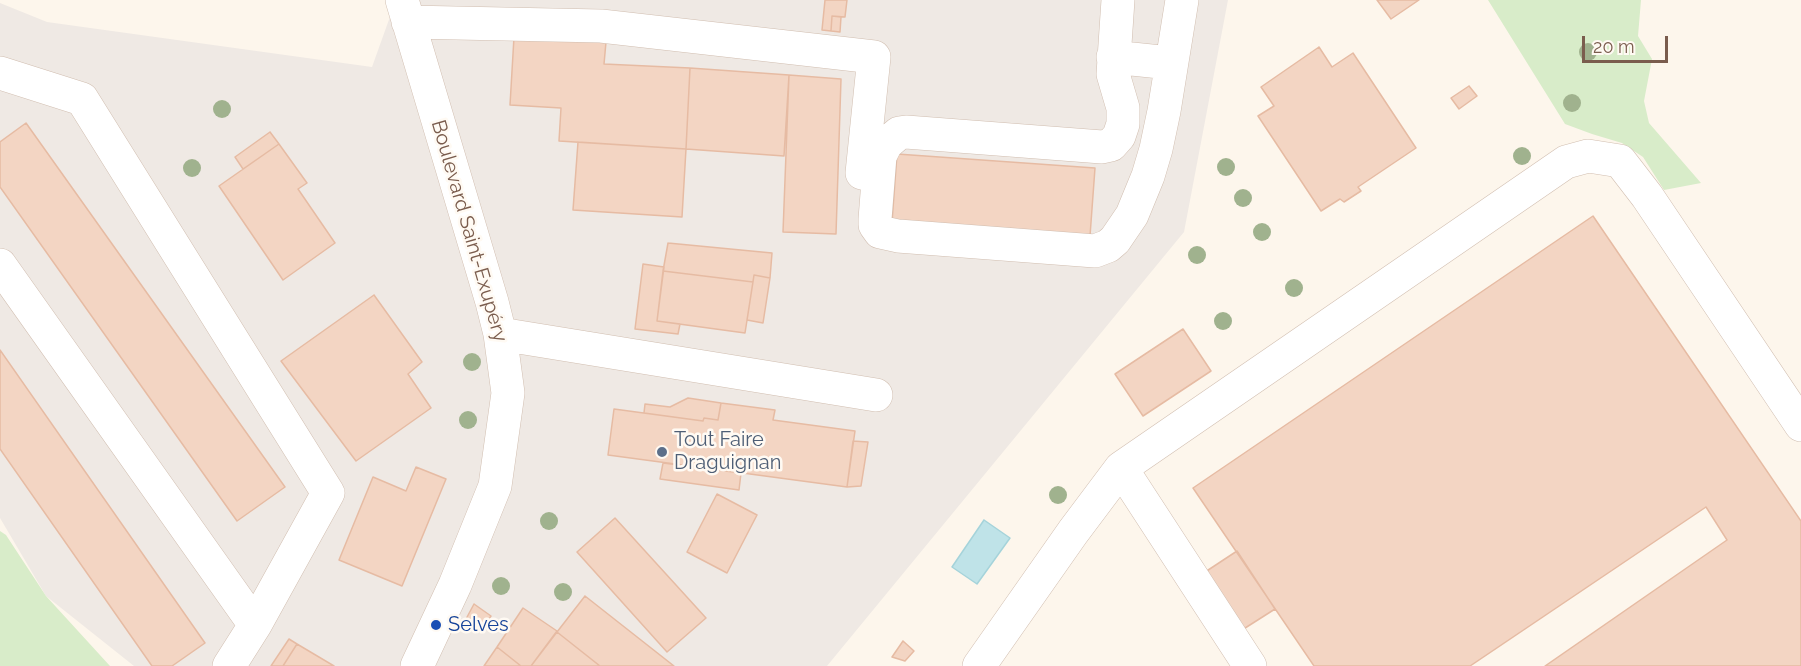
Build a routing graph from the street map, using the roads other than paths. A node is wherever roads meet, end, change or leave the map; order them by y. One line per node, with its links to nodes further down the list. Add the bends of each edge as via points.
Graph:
1 (1118, 0): 4 (street)
2 (1182, 0): 5 (street)
3 (405, 11): 7 (street, via 601,26 873,57); 9 (street, Boulevard Saint-Exupéry)
4 (1113, 57): 5 (street); 5 (street, via 1123,124 1111,144 1102,147 899,134 886,144 880,156 875,219 880,232 1095,251 1108,246 1126,226 1148,176 1164,111)
5 (1170, 63)
6 (0, 73): 13 (street, via 82,99 328,493)
7 (862, 173)
8 (0, 265): 13 (street)
9 (500, 334): 10 (street); 15 (street, Boulevard Saint-Exupéry, via 508,393 495,486)
10 (876, 395)
11 (1801, 425): 12 (street, via 1620,161 1588,156 1566,162)
12 (1121, 468): 16 (street); 17 (street)
13 (255, 625): 14 (street)
14 (229, 666)
15 (417, 666)
16 (979, 666)
17 (1250, 666)

